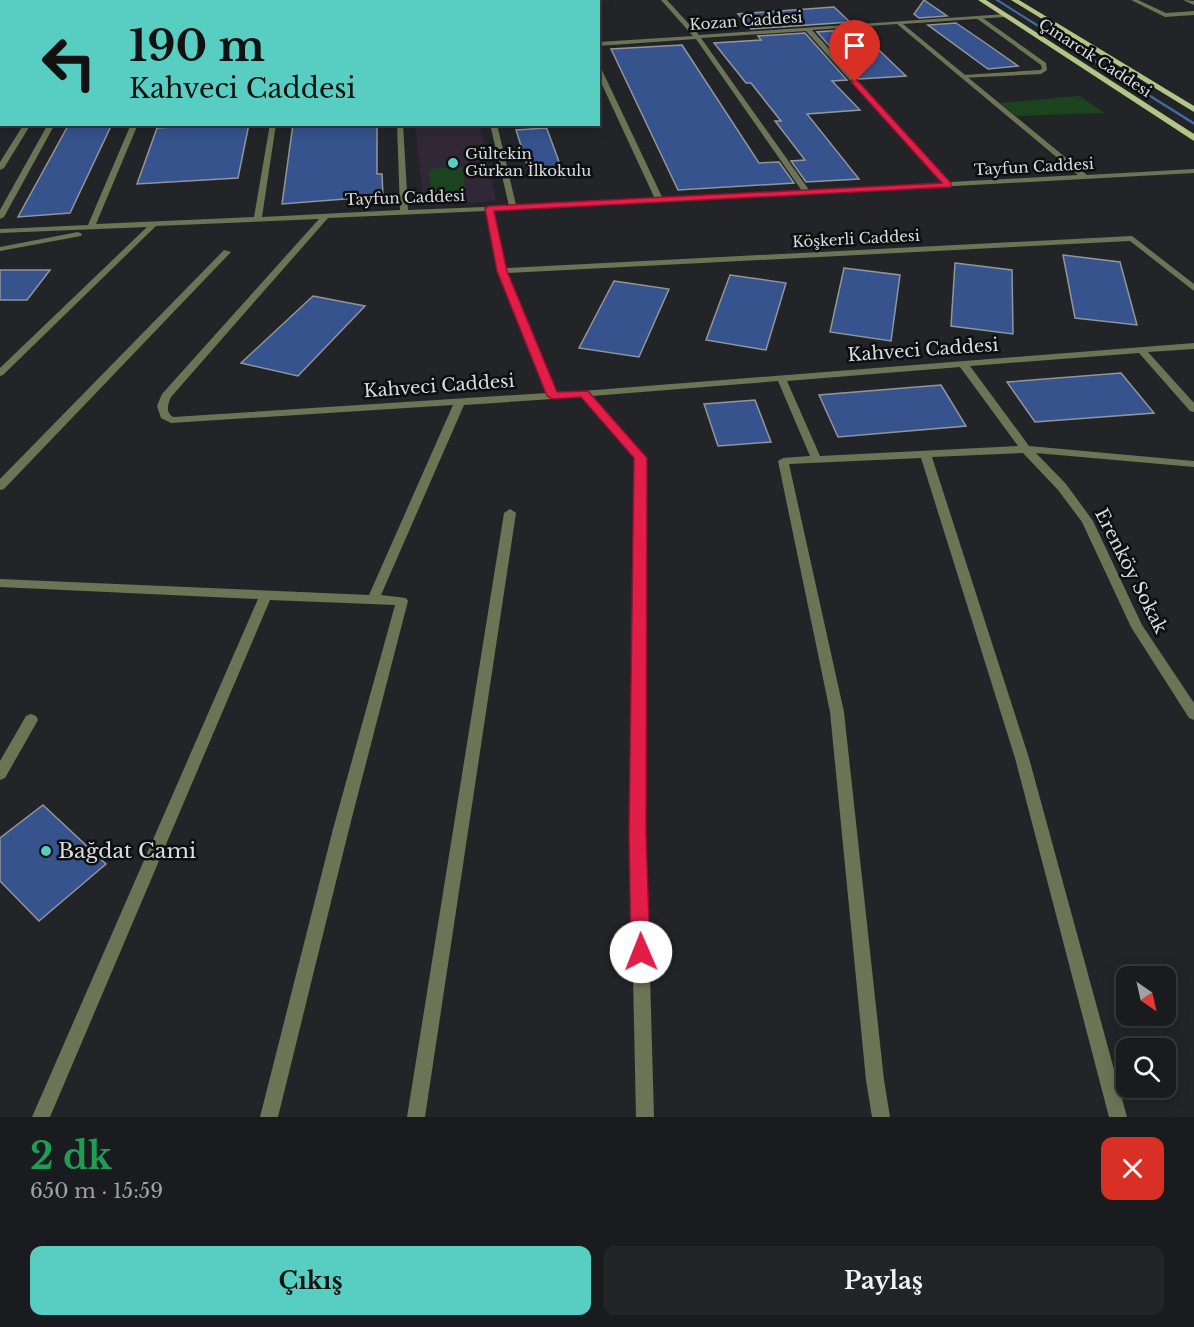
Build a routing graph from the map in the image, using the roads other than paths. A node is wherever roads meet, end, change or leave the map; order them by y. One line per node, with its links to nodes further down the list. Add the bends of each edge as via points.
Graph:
1 (664, 0): 12 (street)
2 (981, 0): 8 (main road, Çınarcık Caddesi)
3 (1014, 0): 16 (main road, Çınarcık Caddesi)
4 (1136, 0): 7 (street, via 1165,15)
5 (1187, 0): 6 (street)
6 (1194, 3)
7 (1194, 13)
8 (1004, 15): 9 (street, Kozan Caddesi); 23 (main road, Çınarcık Caddesi)
9 (978, 17): 10 (street, Kozan Caddesi); 15 (lane, via 1044,64 1045,69)
10 (899, 23): 11 (street, Kozan Caddesi); 15 (street)
11 (808, 30): 12 (street, Kozan Caddesi); 27 (street)
12 (698, 38): 13 (street, Kozan Caddesi); 28 (street)
13 (600, 44)
14 (600, 72): 29 (street)
15 (964, 77): 26 (street)
16 (1194, 110)
17 (27, 126): 24 (street)
18 (51, 126): 34 (street)
19 (134, 126): 38 (street)
20 (273, 126): 35 (street)
21 (400, 126): 32 (street)
22 (493, 126): 30 (street)
23 (1194, 138)
24 (0, 168)
25 (1194, 171): 26 (street, Tayfun Caddesi)
26 (1085, 177): 27 (street, Tayfun Caddesi)
27 (948, 185): 28 (street, Tayfun Caddesi)
28 (807, 193): 29 (street, Tayfun Caddesi)
29 (660, 201): 30 (street, Tayfun Caddesi)
30 (513, 207): 31 (street, Tayfun Caddesi)
31 (489, 208): 32 (street, Tayfun Caddesi); 42 (street)
32 (404, 212): 33 (street, Tayfun Caddesi)
33 (327, 215): 35 (street, Tayfun Caddesi); 51 (street, Kahveci Caddesi, via 166,396 162,406 165,416 171,420)
34 (0, 217)
35 (258, 219): 36 (street, Tayfun Caddesi)
36 (154, 224): 37 (street, Tayfun Caddesi); 47 (street)
37 (121, 226): 38 (street); 40 (street)
38 (92, 227): 39 (street)
39 (0, 231): 40 (street, via 8,240)
40 (0, 249)
41 (227, 252): 57 (street)
42 (502, 271): 43 (street, Köşkerli Caddesi, via 1132,238); 50 (street)
43 (1194, 288)
44 (1194, 346): 45 (street, Kahveci Caddesi)
45 (1141, 350): 46 (street, Kahveci Caddesi); 52 (street)
46 (963, 364): 48 (street, Kahveci Caddesi); 53 (street, Erenköy Sokak)
47 (0, 373)
48 (781, 378): 49 (street, Kahveci Caddesi); 55 (street)
49 (584, 393): 50 (street, Kahveci Caddesi); 68 (street, via 641,458 638,834)
50 (553, 396): 51 (street, Kahveci Caddesi)
51 (460, 402): 61 (street)
52 (1194, 409)
53 (1026, 449): 54 (street); 56 (street); 62 (street, Erenköy Sokak, via 1087,521 1137,627)
54 (925, 453): 55 (street); 70 (street, via 1022,758)
55 (816, 458): 69 (street, via 783,461 837,712)
56 (1194, 464)
57 (0, 486)
58 (510, 513): 67 (street)
59 (0, 583): 60 (street)
60 (266, 595): 61 (street); 65 (street)
61 (373, 600): 66 (street, via 402,601)
62 (1194, 714)
63 (31, 720): 64 (street)
64 (0, 774)
65 (41, 1117)
66 (269, 1117)
67 (416, 1117)
68 (645, 1117)
69 (881, 1117)
70 (1118, 1117)

